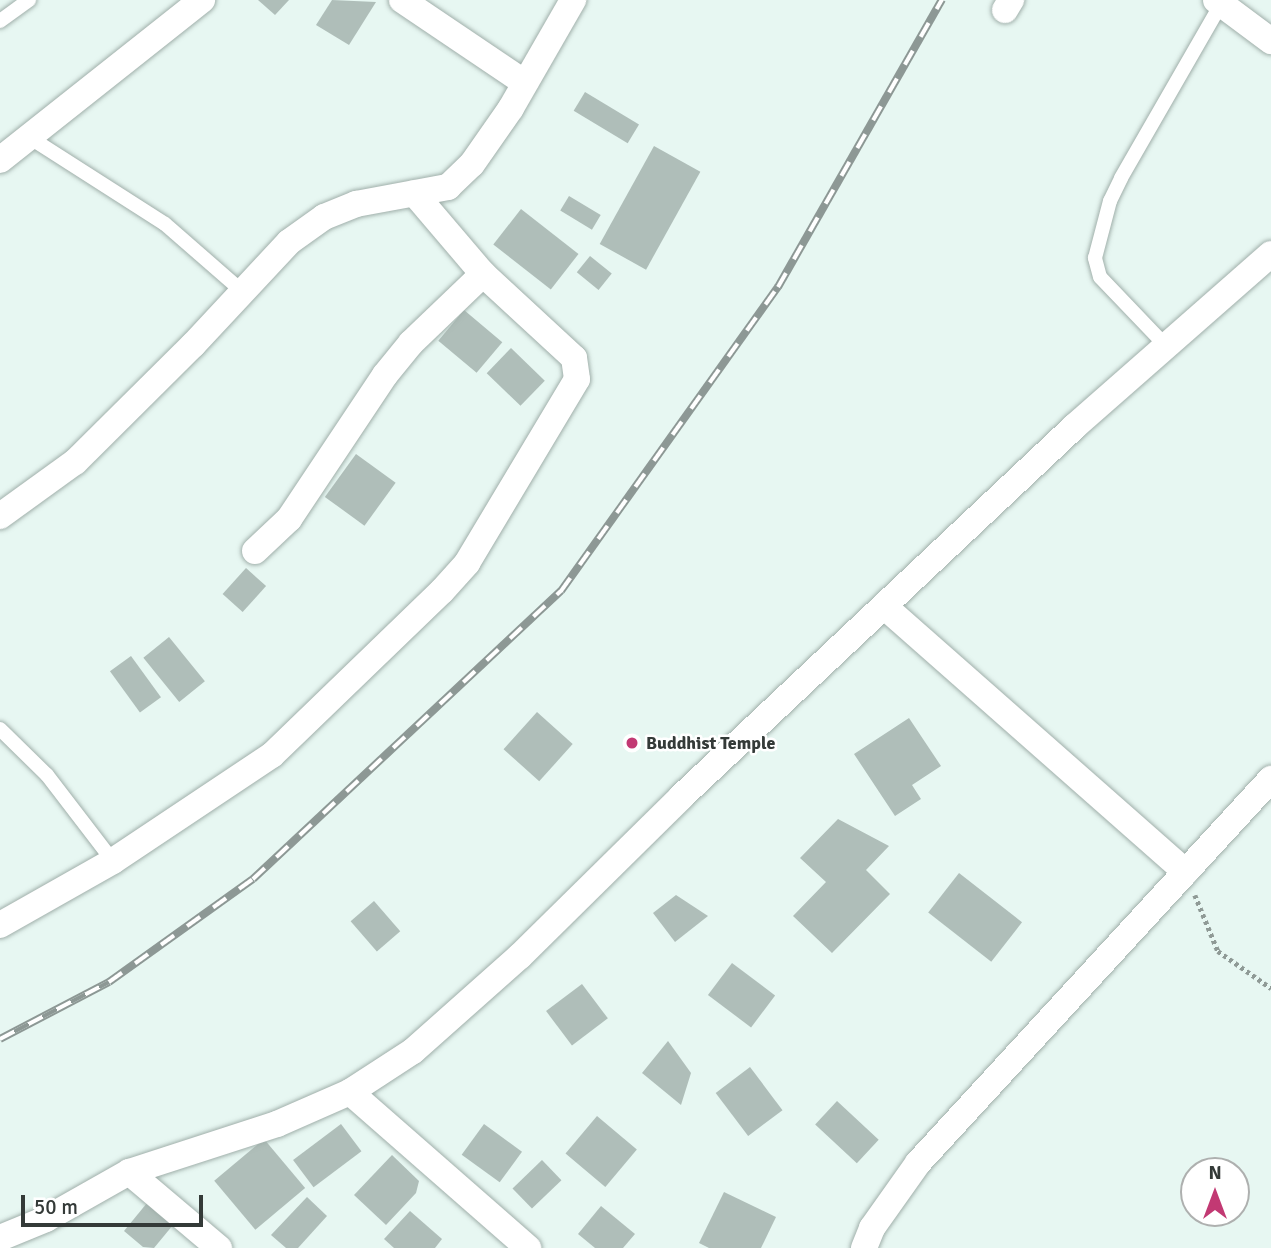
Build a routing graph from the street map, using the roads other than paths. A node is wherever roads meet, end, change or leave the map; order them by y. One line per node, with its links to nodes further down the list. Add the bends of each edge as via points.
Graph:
1 (29, 0): 6 (lane)
2 (202, 0): 9 (street)
3 (401, 0): 8 (street)
4 (573, 0): 8 (street)
5 (1219, 2): 7 (street); 15 (lane, via 1121,178 1095,258 1100,276)
6 (0, 21)
7 (1271, 41)
8 (525, 83): 11 (street, via 448,187)
9 (29, 137): 10 (street); 14 (lane, via 165,224)
10 (0, 160)
11 (414, 193): 13 (street); 14 (street, via 356,204 324,217 289,242)
12 (1271, 254): 15 (street)
13 (483, 275): 17 (street, via 411,343 289,519); 21 (street, via 574,358 577,379 467,563 272,755)
14 (243, 292): 16 (street, via 75,462)
15 (1166, 346): 18 (street)
16 (0, 516)
17 (255, 551)
18 (884, 606): 22 (street); 24 (street, via 520,956 413,1051)
19 (0, 729): 21 (lane, via 47,775)
20 (1271, 779): 22 (street)
21 (113, 862): 23 (street)
22 (1186, 872): 29 (street, via 918,1163 872,1228)
23 (0, 925)
24 (350, 1092): 25 (street, via 277,1124); 28 (street)
25 (129, 1172): 26 (street, via 46,1219); 27 (street)
26 (0, 1238)
27 (219, 1248)
28 (528, 1248)
29 (864, 1248)

